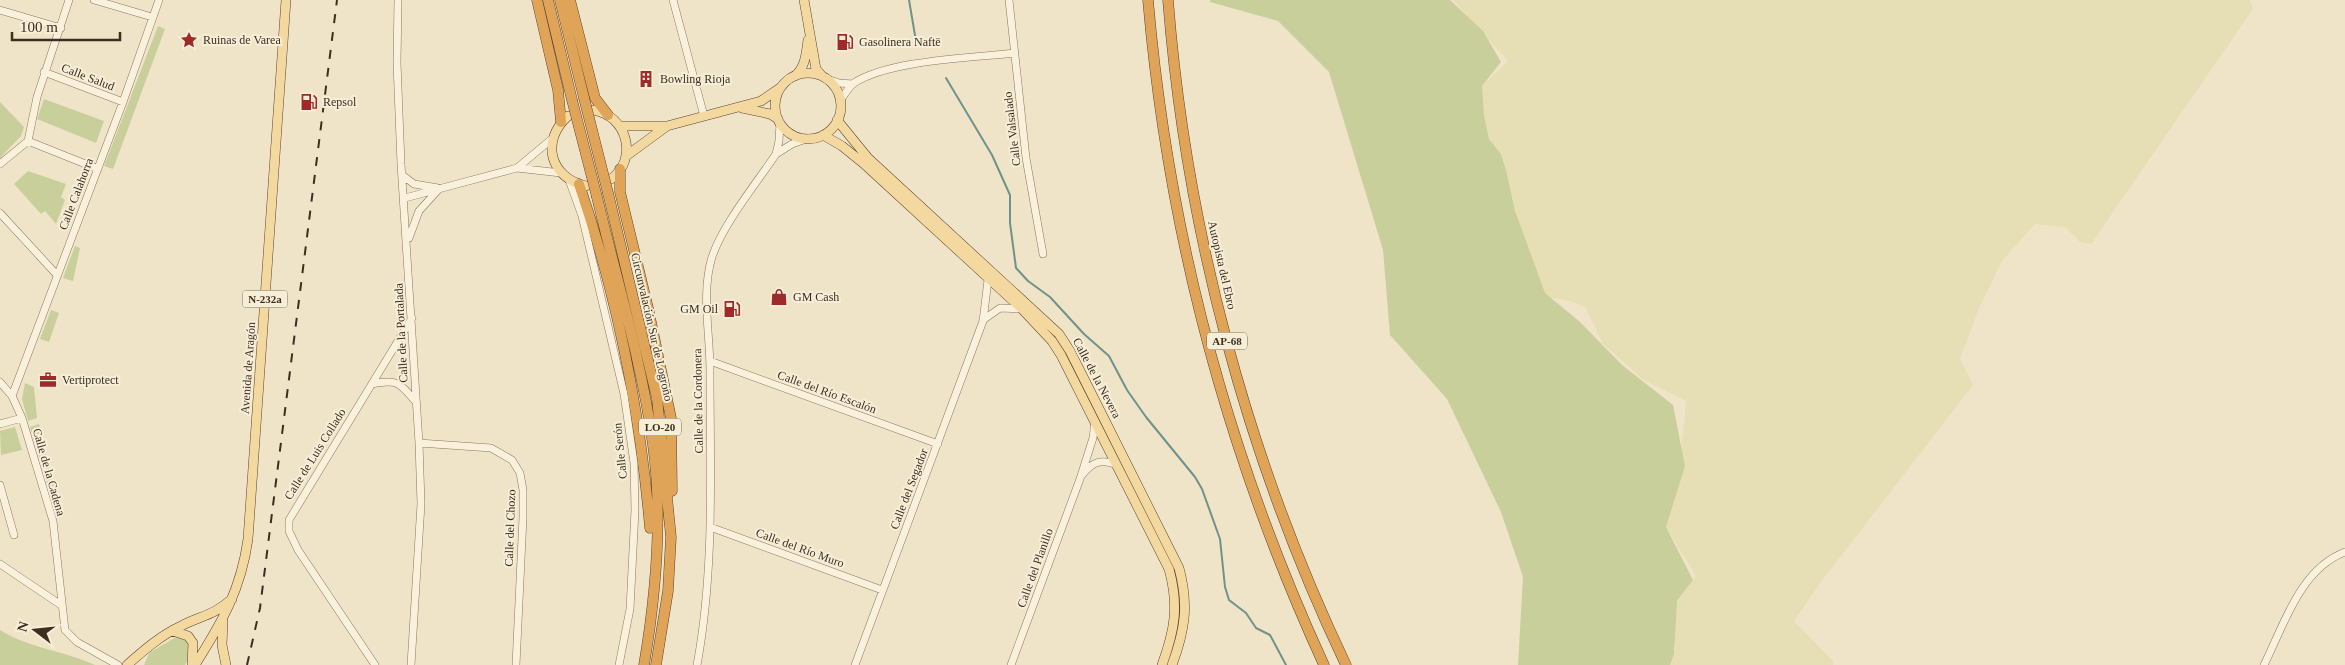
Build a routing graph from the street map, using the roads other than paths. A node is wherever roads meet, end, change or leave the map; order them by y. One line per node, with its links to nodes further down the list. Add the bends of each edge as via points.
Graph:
1 (69, 0): 17 (street)
2 (94, 0): 16 (street)
3 (159, 0): 16 (street, Calle Calahorra)
4 (286, 0): 81 (main road, Avenida de Aragón / N-232a, via 250,514 244,563)
5 (398, 0): 47 (street, Calle de la Portalada)
6 (537, 0): 31 (highway)
7 (548, 0): 79 (highway, Circunvalación Sur de Logroño / LO-20, bridge, via 642,385 653,446)
8 (560, 0): 76 (highway, Circunvalación Sur de Logroño / LO-20, bridge, via 657,398)
9 (570, 0): 29 (highway, via 596,98)
10 (673, 0): 30 (street)
11 (804, 0): 18 (main road)
12 (1009, 0): 19 (street, Calle Valsalado)
13 (1148, 0): 100 (highway, AP-68, via 1158,99 1174,199 1207,344 1262,516)
14 (1168, 0): 101 (highway, Autopista del Ebro / AP-68, via 1192,184 1228,343 1280,506)
15 (0, 10): 17 (street)
16 (152, 17): 26 (street, Calle Calahorra)
17 (60, 28): 20 (street)
18 (809, 35): 21 (main road, via 805,60); 22 (main road, via 816,68)
19 (1015, 53): 23 (street, via 904,66 884,70); 55 (street, Calle Valsalado, via 1026,158)
20 (44, 72): 26 (street, Calle Salud); 39 (street)
21 (795, 76): 22 (main road, via 813,73); 24 (main road)
22 (824, 78): 23 (street); 25 (main road, via 833,85)
23 (853, 84): 25 (street)
24 (781, 88): 27 (main road, via 761,101); 33 (main road, via 775,106)
25 (840, 101): 32 (main road)
26 (123, 102): 44 (street, Calle Calahorra)
27 (737, 108): 30 (main road); 33 (main road, via 770,114)
28 (593, 110): 29 (main road)
29 (608, 115): 34 (main road)
30 (704, 116): 35 (main road)
31 (565, 119): 37 (main road)
32 (838, 120): 36 (main road); 99 (main road, Calle de la Nevera, via 868,158 1059,334 1070,351 1179,568 1185,615)
33 (779, 121): 38 (main road, via 792,134); 40 (street, Calle de la Cordonera)
34 (620, 126): 35 (main road); 41 (main road, via 627,146)
35 (667, 126): 41 (main road)
36 (823, 135): 38 (main road); 57 (main road, Calle de la Nevera, via 863,163)
37 (553, 138): 43 (street); 46 (main road, via 551,150)
38 (809, 138): 40 (street, Calle de la Cordonera)
39 (28, 141): 42 (street); 44 (street)
40 (776, 154): 61 (street, Calle de la Cordonera, via 727,228 712,258 707,288)
41 (626, 156): 45 (main road)
42 (0, 164)
43 (516, 168): 46 (street); 51 (street)
44 (98, 169): 56 (street, Calle Calahorra)
45 (620, 169): 48 (main road); 76 (highway, via 620,192 671,418)
46 (560, 173): 49 (main road)
47 (402, 175): 51 (street, via 414,184); 52 (street, Calle de la Portalada)
48 (610, 179)
49 (569, 180): 50 (main road); 92 (street, Calle Serón, via 582,216 624,394 634,463 630,609)
50 (583, 185): 79 (highway, via 637,413 645,462)
51 (440, 188): 52 (street); 54 (street, via 419,211)
52 (405, 198): 54 (street, Calle de la Portalada)
53 (0, 213): 56 (street)
54 (408, 242): 59 (street, Calle de la Portalada)
55 (1043, 254)
56 (57, 275): 64 (street, Calle Calahorra)
57 (988, 280): 58 (main road, Calle de la Nevera); 60 (street, Calle del Segador)
58 (1022, 309): 60 (street, via 1000,308); 67 (main road, Calle de la Nevera, via 1052,341)
59 (412, 318): 63 (street, Calle de Luis Collado); 65 (street, Calle de la Portalada)
60 (983, 321): 70 (street, Calle del Segador)
61 (710, 361): 70 (street, Calle del Río Escalón); 74 (street, Calle de la Cordonera)
62 (0, 382): 64 (street, Calle de la Cadena)
63 (372, 384): 65 (street, via 389,380 398,382); 90 (street, Calle de Luis Collado, via 293,512 289,531 298,550)
64 (12, 396): 66 (street, Calle de la Cadena)
65 (416, 402): 69 (street, Calle de la Portalada)
66 (22, 418): 68 (street); 82 (street, Calle de la Cadena, via 53,521)
67 (1095, 422): 71 (main road, Calle de la Nevera); 72 (street, Calle del Planillo)
68 (0, 424)
69 (419, 443): 85 (street, Calle de la Portalada, via 420,504); 91 (street, Calle del Chozo, via 491,448 512,460 520,473 523,517)
70 (938, 444): 80 (street, Calle del Segador)
71 (1117, 465): 72 (street, Calle del Planillo, via 1103,460 1094,462); 98 (main road, Calle de la Nevera, via 1169,569 1174,586 1175,620)
72 (1080, 479): 97 (street, Calle del Planillo)
73 (0, 484): 75 (street)
74 (710, 527): 80 (street, Calle del Río Muro); 95 (street, Calle de la Cordonera)
75 (14, 535)
76 (671, 537): 94 (highway, Circunvalación Sur de Logroño / LO-20, via 668,590)
77 (2345, 552): 102 (street, via 2332,556 2305,583)
78 (0, 564): 82 (street)
79 (655, 582): 93 (highway, Circunvalación Sur de Logroño / LO-20, via 654,609)
80 (882, 590): 96 (street, Calle del Segador)
81 (234, 597): 83 (main road, Avenida de Aragón / N-232a); 84 (main road, via 212,614)
82 (61, 605): 86 (street, Calle de la Cadena, via 65,630 72,639)
83 (224, 619): 88 (main road, Avenida de Aragón / N-232a); 89 (main road, via 222,645)
84 (173, 631): 87 (main road); 88 (main road, via 185,635 193,643)
85 (411, 664)
86 (118, 665)
87 (127, 665)
88 (193, 665)
89 (226, 665)
90 (375, 665)
91 (516, 665)
92 (619, 665)
93 (644, 665)
94 (656, 665)
95 (696, 665)
96 (854, 665)
97 (1011, 665)
98 (1162, 665)
99 (1172, 665)
100 (1324, 665)
101 (1346, 665)
102 (2264, 665)

